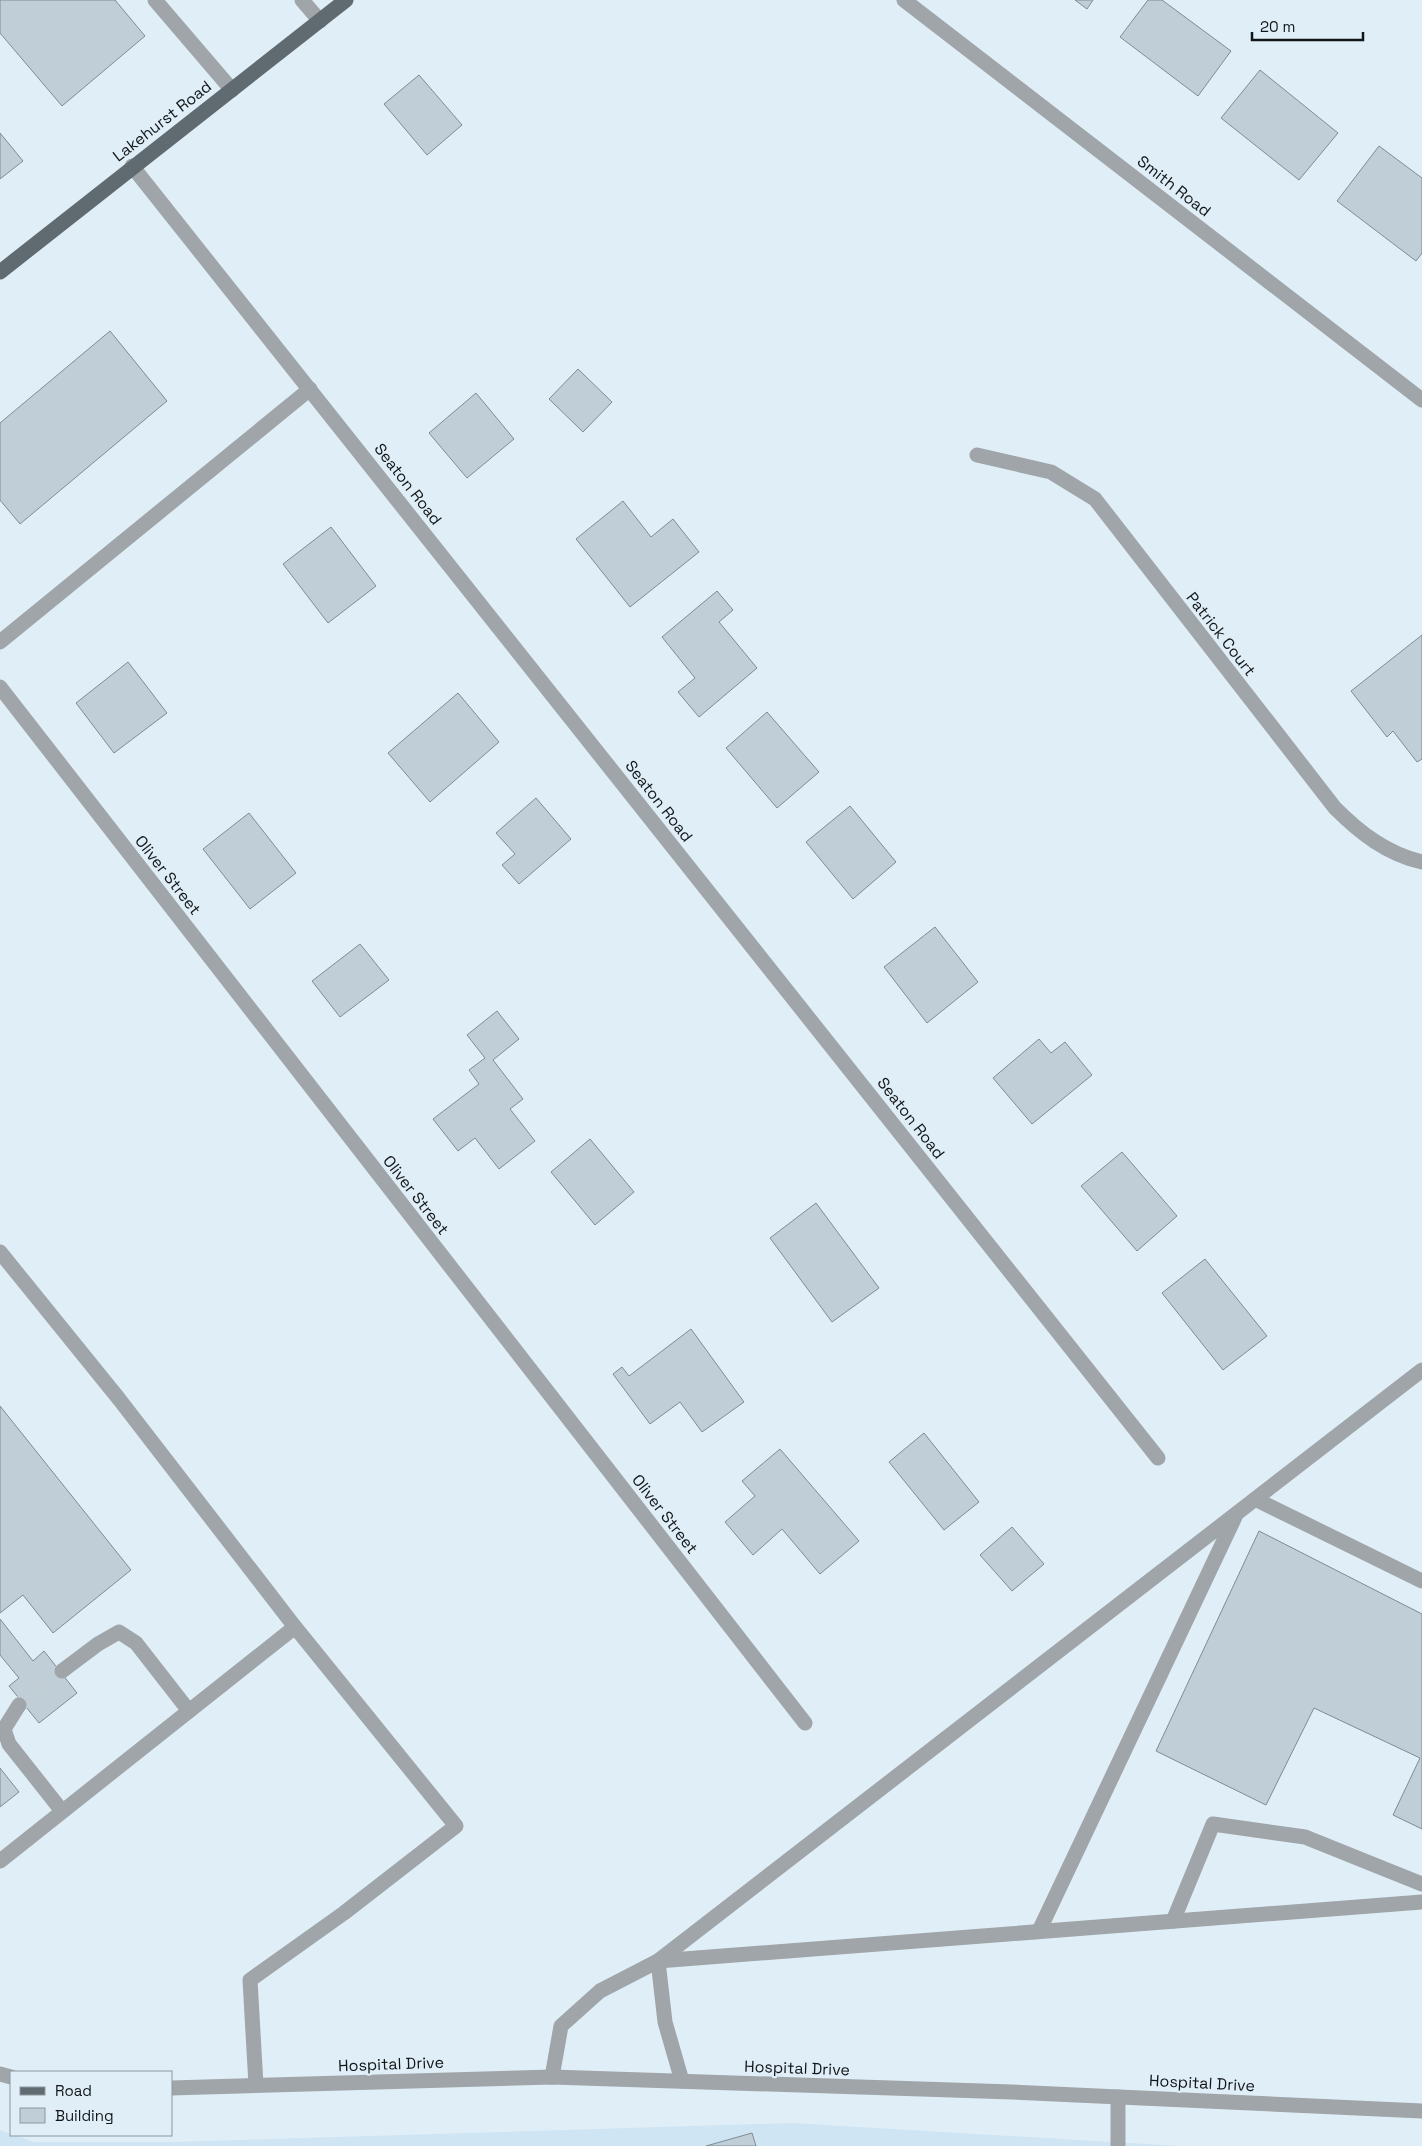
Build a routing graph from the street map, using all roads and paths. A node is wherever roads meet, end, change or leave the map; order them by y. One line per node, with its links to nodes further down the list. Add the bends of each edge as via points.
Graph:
1 (155, 0): 6 (street)
2 (302, 0): 5 (street)
3 (346, 0): 5 (main road, Lakehurst Road)
4 (904, 0): 10 (street, Smith Road)
5 (320, 21): 6 (main road, Lakehurst Road)
6 (232, 90): 7 (main road, Lakehurst Road)
7 (132, 166): 8 (main road, Lakehurst Road); 9 (street, Seaton Road)
8 (0, 272)
9 (310, 389): 12 (street); 17 (street, Seaton Road)
10 (1422, 400)
11 (977, 455): 14 (street, Patrick Court, via 1051,472 1094,499 1335,808 1384,848)
12 (0, 642)
13 (0, 687): 25 (street, Oliver Street)
14 (1422, 862)
15 (0, 1252): 21 (street, via 119,1398)
16 (1422, 1370): 18 (street)
17 (1158, 1458)
18 (1255, 1498): 19 (street); 20 (street)
19 (1236, 1514): 31 (street); 32 (street)
20 (1422, 1581)
21 (296, 1627): 24 (street); 35 (street, via 456,1826 344,1913 250,1980)
22 (62, 1671): 24 (street, via 119,1632 136,1643)
23 (19, 1705): 26 (street, via 4,1729 9,1744)
24 (189, 1711): 26 (street)
25 (805, 1723)
26 (62, 1810): 27 (street)
27 (0, 1861)
28 (1422, 1884): 30 (street, via 1305,1837 1212,1824)
29 (1422, 1902): 30 (street)
30 (1173, 1921): 31 (street)
31 (1038, 1932): 32 (street)
32 (658, 1961): 33 (street, via 600,1991 561,2026); 34 (street, via 665,2022)
33 (552, 2077): 34 (street, Hospital Drive); 35 (street, Hospital Drive)
34 (682, 2081): 37 (street, Hospital Drive)
35 (256, 2085): 36 (street, Hospital Drive)
36 (172, 2088)
37 (1118, 2097): 38 (street, Hospital Drive); 39 (street)
38 (1422, 2111)
39 (1118, 2146)

